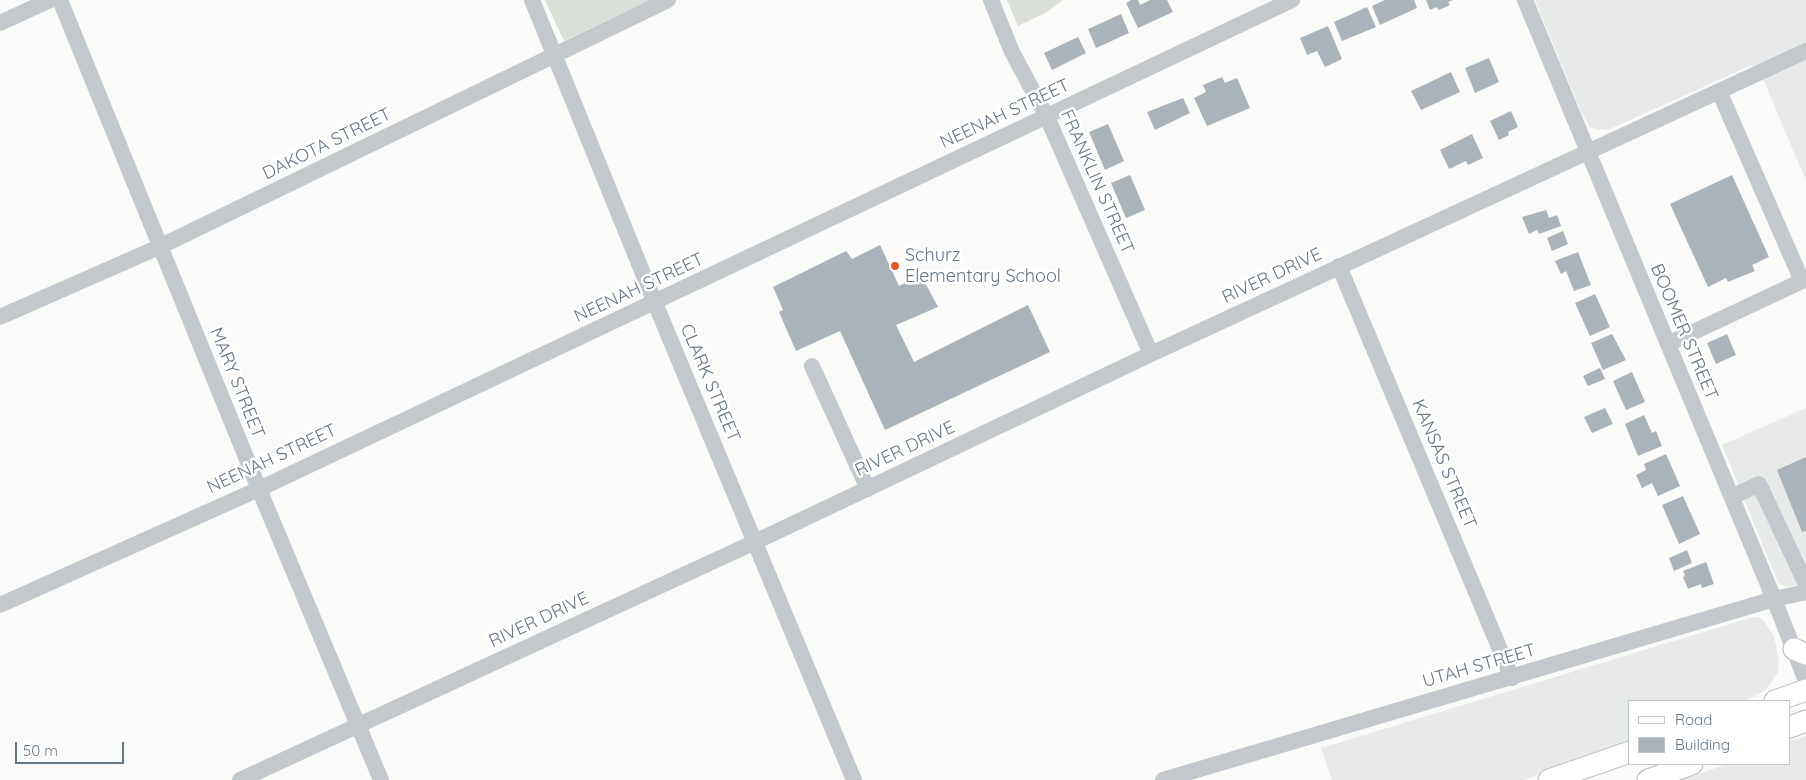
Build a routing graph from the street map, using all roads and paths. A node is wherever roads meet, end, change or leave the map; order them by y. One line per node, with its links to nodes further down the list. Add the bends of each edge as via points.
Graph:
1 (50, 0): 8 (street)
2 (60, 0): 14 (street, MARY STREET)
3 (532, 0): 10 (street, CLARK STREET)
4 (668, 0): 10 (street, DAKOTA STREET)
5 (991, 0): 12 (street, FRANKLIN STREET, via 1012,52)
6 (1292, 0): 12 (street, NEENAH STREET)
7 (1524, 0): 13 (street, BOOMER STREET)
8 (0, 23)
9 (1806, 51): 11 (street, RIVER DRIVE)
10 (555, 56): 14 (street, DAKOTA STREET); 16 (street, CLARK STREET)
11 (1719, 91): 13 (street, RIVER DRIVE); 18 (street, via 1802,281)
12 (1047, 116): 16 (street, NEENAH STREET); 19 (street, FRANKLIN STREET)
13 (1587, 151): 15 (street, RIVER DRIVE); 18 (street, BOOMER STREET)
14 (159, 247): 17 (street, DAKOTA STREET); 21 (street, MARY STREET)
15 (1339, 266): 19 (street, RIVER DRIVE); 30 (street, KANSAS STREET)
16 (655, 302): 21 (street, NEENAH STREET); 24 (street, CLARK STREET)
17 (0, 317)
18 (1668, 344): 23 (street, BOOMER STREET)
19 (1150, 354): 22 (street, RIVER DRIVE)
20 (812, 366): 22 (street)
21 (259, 489): 28 (street, NEENAH STREET); 35 (street, MARY STREET)
22 (868, 489): 24 (street, RIVER DRIVE)
23 (1732, 497): 25 (street, via 1759,484); 27 (street, BOOMER STREET)
24 (755, 542): 35 (street, RIVER DRIVE); 41 (street, CLARK STREET)
25 (1804, 573)
26 (1806, 592): 27 (street, UTAH STREET)
27 (1774, 599): 29 (street, BOOMER STREET); 30 (street, UTAH STREET)
28 (0, 605)
29 (1800, 652): 31 (street, BOOMER STREET)
30 (1512, 678): 42 (street, UTAH STREET)
31 (1806, 681)
32 (1806, 690): 33 (main road)
33 (1778, 700)
34 (1806, 721): 36 (main road)
35 (359, 724): 39 (street, RIVER DRIVE); 40 (street, MARY STREET)
36 (1791, 727)
37 (1628, 753): 43 (main road)
38 (1689, 765): 44 (main road)
39 (240, 780)
40 (381, 780)
41 (854, 780)
42 (1163, 780)
43 (1549, 780)
44 (1648, 780)

